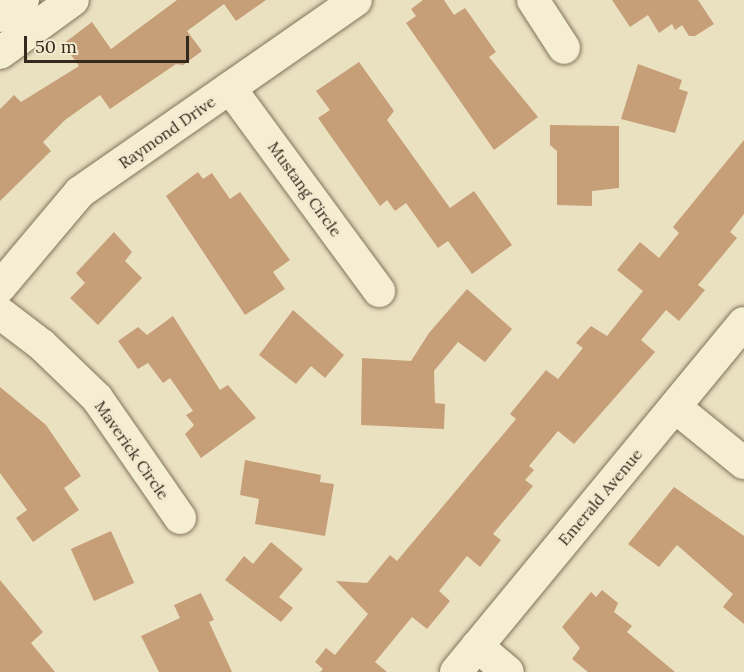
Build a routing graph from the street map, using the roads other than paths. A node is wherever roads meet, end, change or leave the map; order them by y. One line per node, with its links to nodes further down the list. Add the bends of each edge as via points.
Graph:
1 (23, 0): 5 (street)
2 (73, 0): 7 (street)
3 (356, 0): 8 (street, Raymond Drive)
4 (533, 0): 6 (street)
5 (0, 16)
6 (564, 48)
7 (0, 53)
8 (230, 88): 9 (street, Raymond Drive, via 80,192); 10 (street, Mustang Circle)
9 (0, 287)
10 (380, 291)
11 (0, 313): 15 (street, Maverick Circle, via 42,345 97,398)
12 (744, 323): 13 (street, Emerald Avenue)
13 (675, 407): 14 (street); 16 (street, Emerald Avenue)
14 (744, 463)
15 (180, 518)
16 (477, 646): 17 (street, Emerald Avenue); 18 (street)
17 (456, 672)
18 (508, 672)

